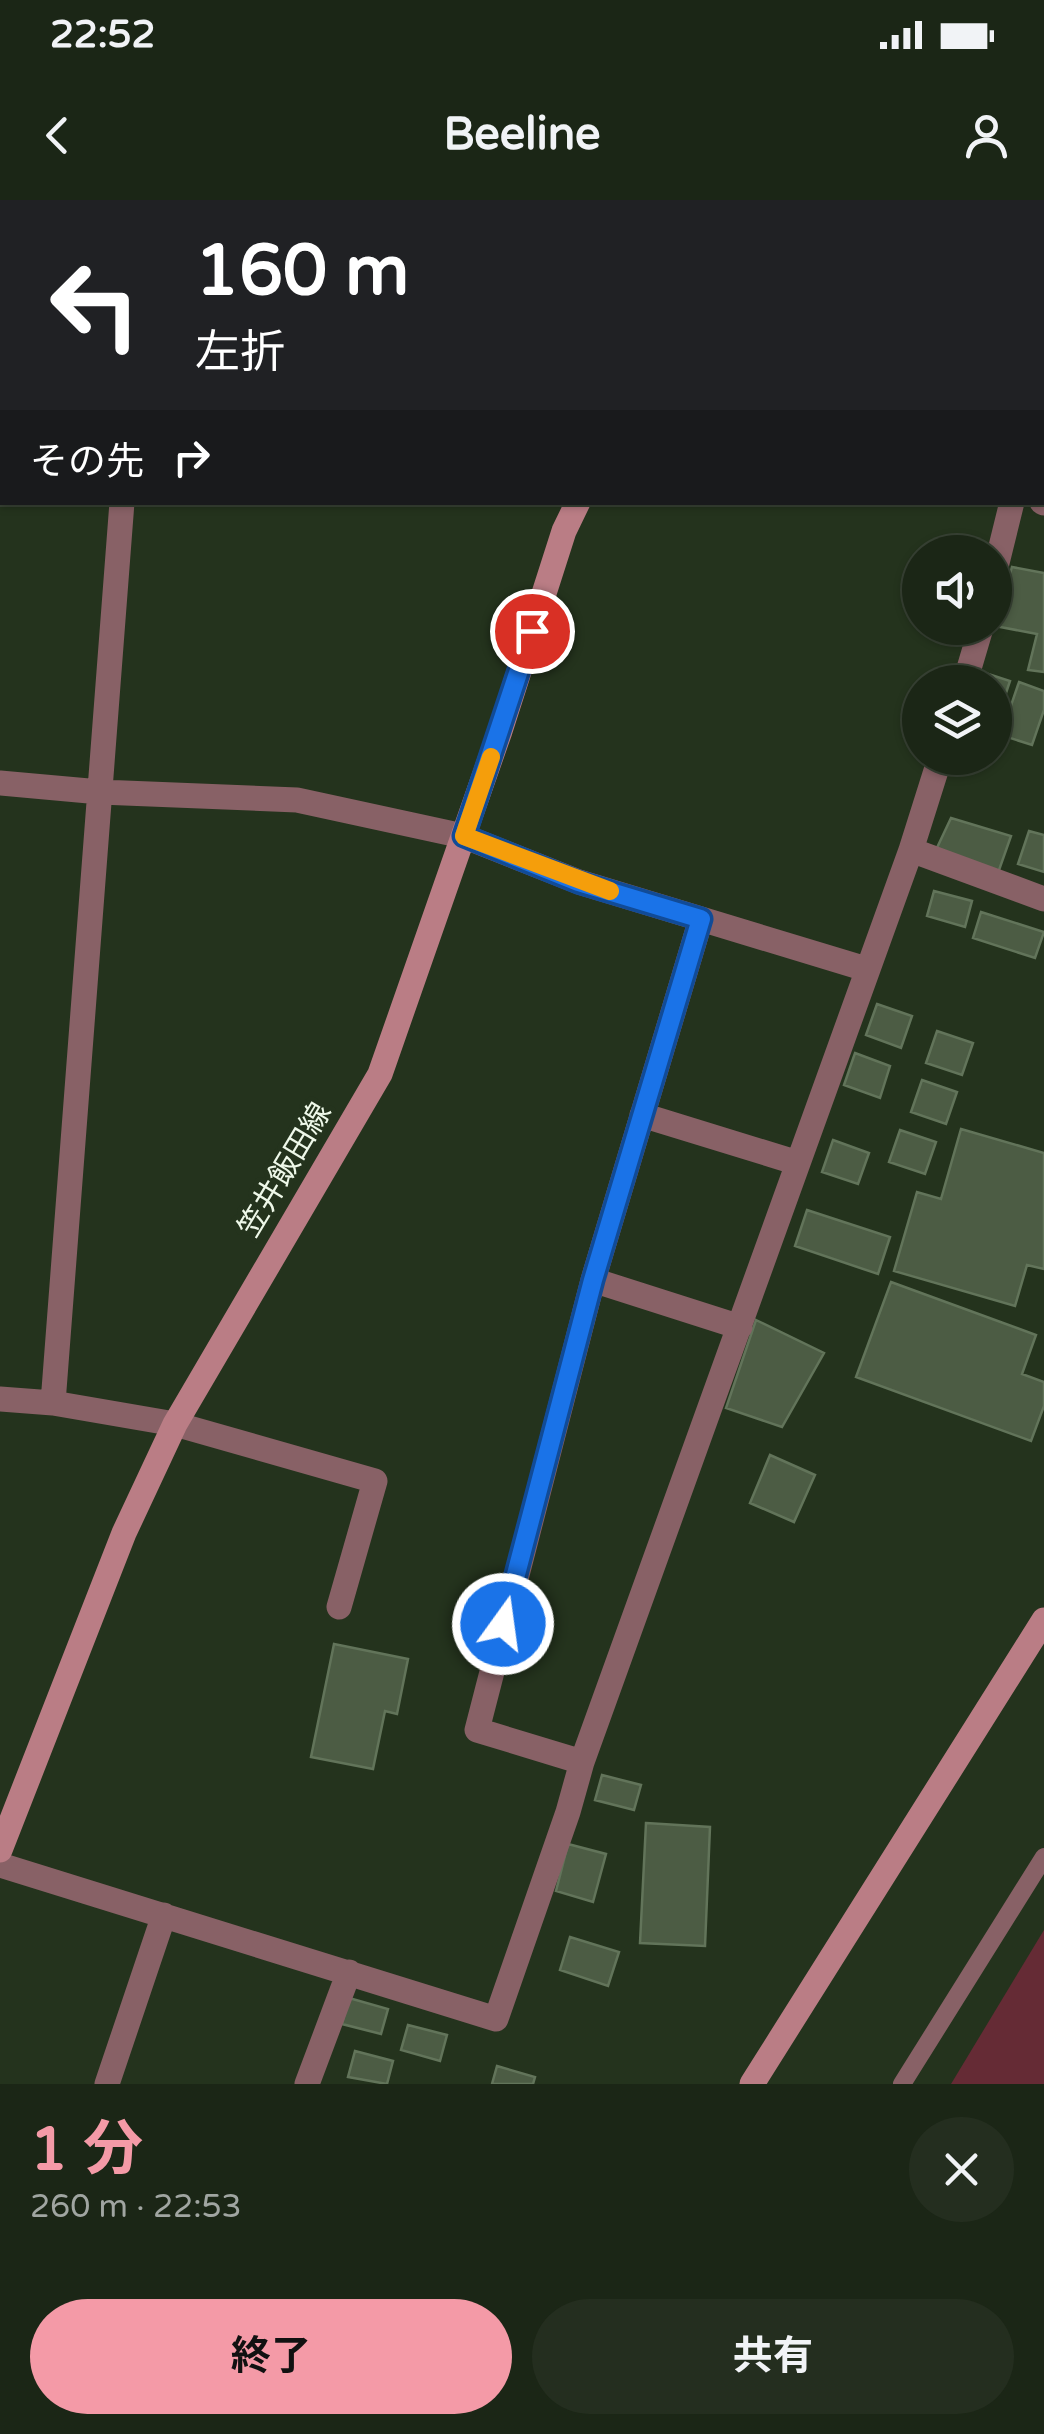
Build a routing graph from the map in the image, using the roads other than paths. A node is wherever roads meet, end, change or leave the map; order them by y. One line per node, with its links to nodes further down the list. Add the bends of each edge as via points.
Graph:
1 (122, 505): 7 (street)
2 (577, 505): 8 (main road, 笠井飯田線)
3 (1011, 505): 4 (street)
4 (1004, 535)
5 (935, 775): 9 (street)
6 (0, 783): 7 (street)
7 (100, 792): 8 (street, via 297,800); 18 (street)
8 (464, 836): 11 (street, via 578,882); 19 (main road, 笠井飯田線, via 380,1074)
9 (911, 850): 10 (street); 12 (street)
10 (1044, 900)
11 (701, 919): 12 (street); 13 (street)
12 (866, 969): 14 (street)
13 (642, 1116): 14 (street); 15 (street)
14 (798, 1163): 16 (street)
15 (593, 1280): 16 (street); 22 (street, via 477,1730)
16 (740, 1327): 22 (street)
17 (0, 1398): 18 (street)
18 (53, 1403): 19 (street)
19 (175, 1424): 20 (street, via 375,1481); 23 (main road, 笠井飯田線, via 124,1533)
20 (338, 1607)
21 (1044, 1620): 30 (main road)
22 (582, 1762): 27 (street, via 496,2019)
23 (0, 1850)
24 (1044, 1857): 31 (lane)
25 (0, 1866): 26 (street)
26 (164, 1915): 27 (street); 28 (street)
27 (349, 1972): 29 (street)
28 (107, 2084)
29 (307, 2084)
30 (752, 2084)
31 (902, 2084)

